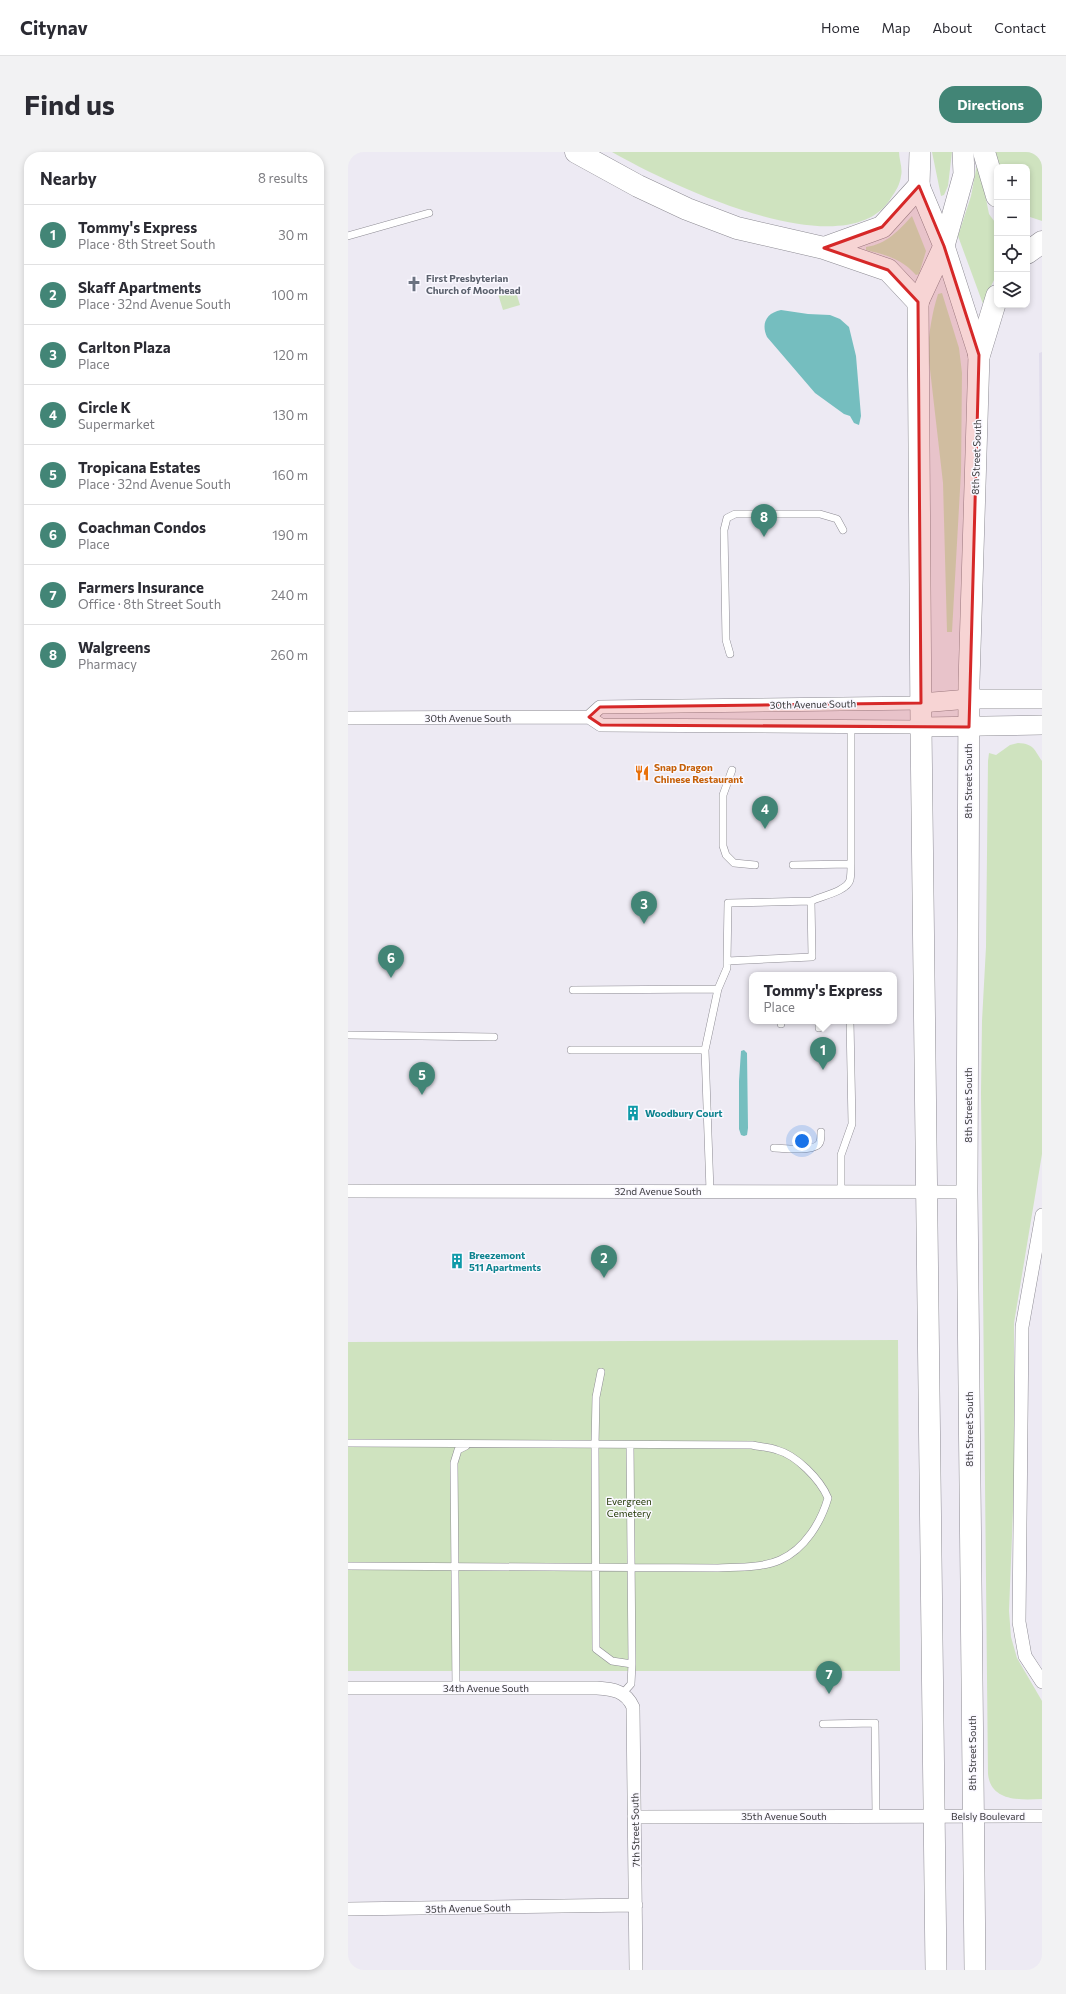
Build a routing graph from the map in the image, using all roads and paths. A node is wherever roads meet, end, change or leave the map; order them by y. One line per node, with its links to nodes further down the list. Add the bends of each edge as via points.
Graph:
1 (576, 152): 13 (highway, via 687,209 737,228)
2 (920, 152): 5 (main road, 8th Street South)
3 (963, 152): 12 (main road, via 964,174)
4 (984, 152): 6 (highway)
5 (919, 186): 12 (main road, 8th Street South); 13 (highway, via 882,227)
6 (994, 186)
7 (429, 213): 10 (lane)
8 (1030, 231): 9 (highway)
9 (1042, 235)
10 (348, 236)
11 (1042, 242): 14 (highway)
12 (944, 246): 15 (main road); 17 (main road, 8th Street South)
13 (824, 248): 15 (highway, via 888,270)
14 (1030, 251)
15 (918, 302): 22 (main road)
16 (994, 306): 17 (highway)
17 (979, 356): 20 (main road, 8th Street South)
18 (843, 530): 19 (lane, via 836,519 820,514 735,514 727,518 724,530 726,640)
19 (730, 654)
20 (968, 699): 21 (street, 30th Avenue South); 22 (street, 30th Avenue South); 30 (main road, 8th Street South)
21 (1042, 699)
22 (921, 703): 23 (street, 30th Avenue South); 29 (main road)
23 (731, 706): 24 (street, 30th Avenue South, via 600,707); 28 (street)
24 (589, 717): 25 (street, 30th Avenue South); 28 (street, 30th Avenue South, via 601,725)
25 (348, 718)
26 (1042, 725): 30 (street, 30th Avenue South)
27 (852, 726): 28 (street, 30th Avenue South); 29 (street, 30th Avenue South); 32 (lane)
28 (731, 727)
29 (921, 727): 30 (street, 30th Avenue South); 49 (main road)
30 (968, 727): 50 (main road, 8th Street South)
31 (732, 770): 33 (lane, via 723,795 723,846 726,855 734,863)
32 (851, 864): 34 (lane); 35 (lane, via 850,881 846,886 840,891 825,894)
33 (755, 865)
34 (793, 865)
35 (812, 901): 36 (lane, via 812,957); 36 (lane, via 728,903)
36 (727, 961): 37 (lane, via 727,968)
37 (718, 989): 38 (lane); 43 (lane)
38 (573, 990)
39 (850, 1024): 48 (lane, via 852,1124 841,1155)
40 (348, 1035): 41 (lane)
41 (494, 1037)
42 (571, 1050): 43 (lane)
43 (705, 1050): 47 (lane)
44 (821, 1132): 45 (lane, via 817,1147)
45 (774, 1148)
46 (348, 1191): 47 (street, 32nd Avenue South)
47 (710, 1191): 48 (street, 32nd Avenue South)
48 (841, 1192): 49 (street, 32nd Avenue South)
49 (928, 1192): 50 (street, 32nd Avenue South); 68 (main road)
50 (967, 1192): 71 (main road, 8th Street South)
51 (1042, 1215): 62 (street, via 1022,1327 1019,1614 1025,1656)
52 (601, 1372): 55 (lane, via 596,1397)
53 (348, 1443): 54 (lane)
54 (468, 1445): 55 (lane); 58 (lane, via 458,1450 454,1463)
55 (595, 1445): 56 (lane); 59 (lane)
56 (630, 1445): 60 (lane); 60 (lane, via 752,1445 778,1450 805,1467 824,1487 828,1498 824,1514 805,1542 780,1560 755,1566 718,1568)
57 (348, 1566): 58 (lane)
58 (455, 1566): 59 (lane); 64 (lane)
59 (596, 1567): 60 (lane); 61 (lane, via 596,1649 612,1661)
60 (631, 1567): 61 (lane)
61 (632, 1664): 65 (lane, via 631,1684)
62 (1042, 1682)
63 (348, 1688): 64 (street, 34th Avenue South)
64 (456, 1688): 65 (street, 34th Avenue South, via 597,1688)
65 (623, 1693): 70 (street, 7th Street South, via 630,1699 633,1707)
66 (823, 1724): 67 (lane, via 875,1723)
67 (876, 1816): 68 (street, 35th Avenue South); 70 (street, 35th Avenue South)
68 (933, 1816): 71 (street, Belsly Boulevard); 75 (main road)
69 (1042, 1816): 71 (street, Belsly Boulevard)
70 (634, 1817): 72 (street, 7th Street South)
71 (972, 1817): 76 (main road, 8th Street South)
72 (636, 1905): 73 (street, 35th Avenue South); 74 (street, 7th Street South)
73 (348, 1909)
74 (636, 1970)
75 (936, 1970)
76 (975, 1970)

